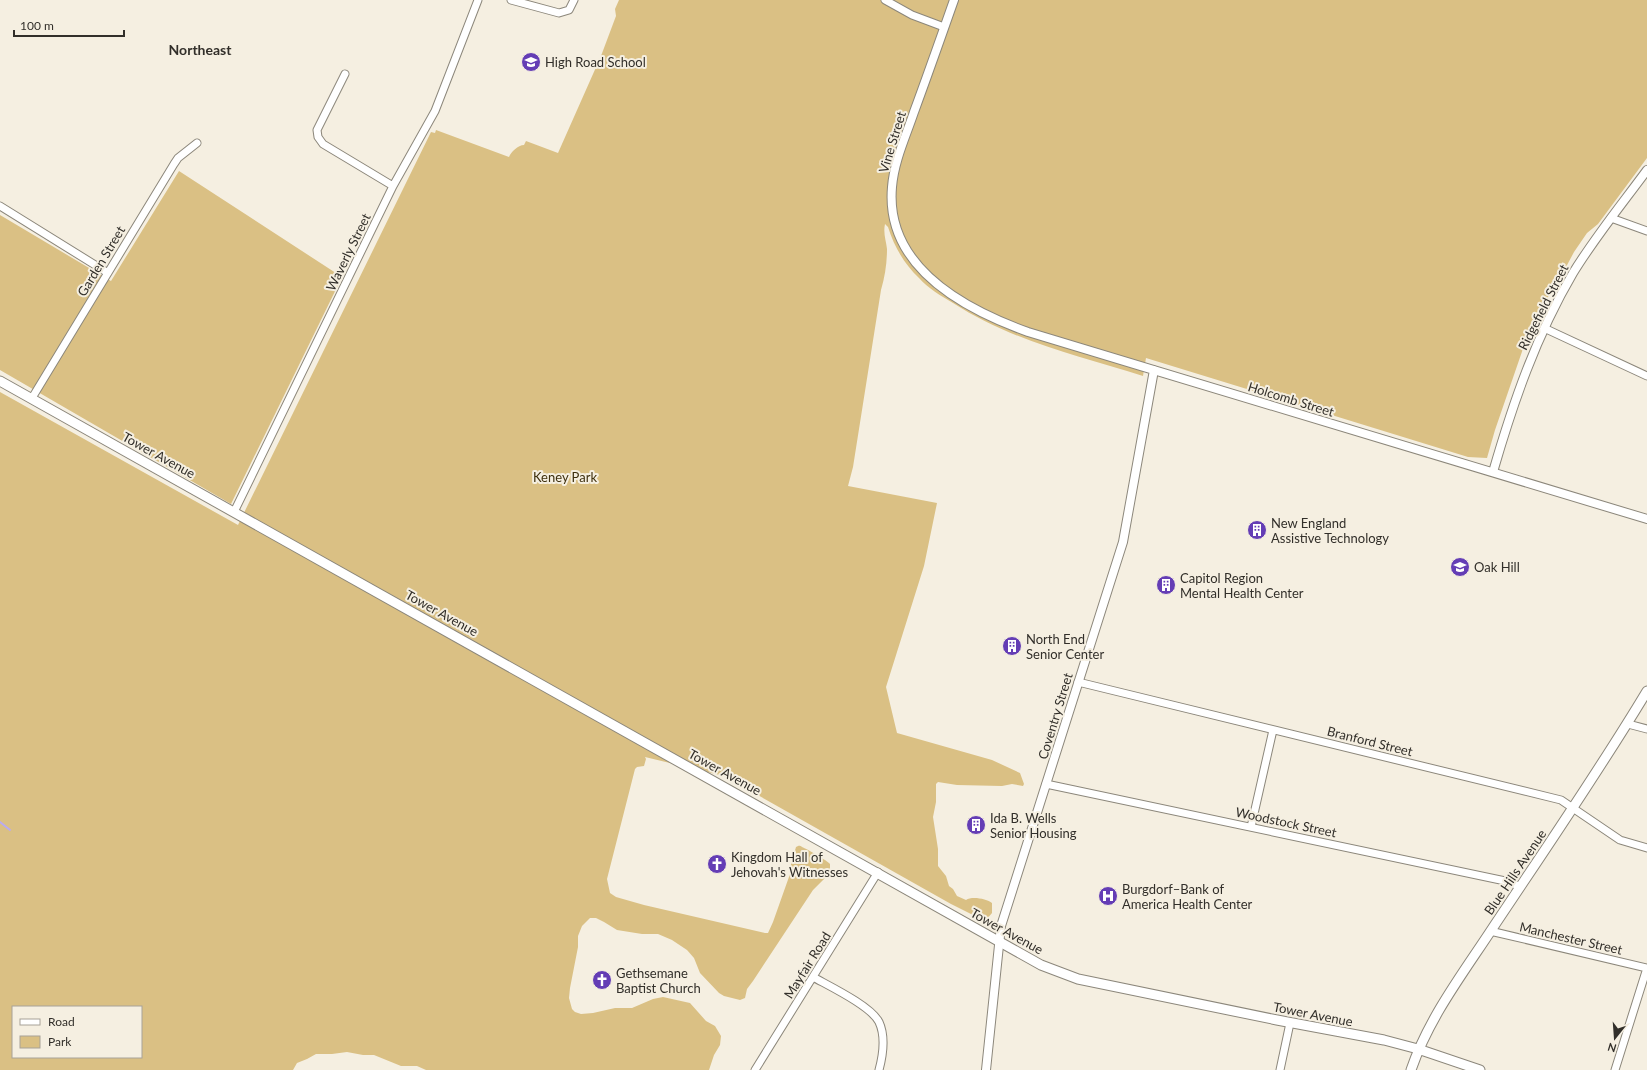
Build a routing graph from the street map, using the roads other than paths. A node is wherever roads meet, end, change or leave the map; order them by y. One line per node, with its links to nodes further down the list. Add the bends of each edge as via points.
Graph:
1 (478, 0): 10 (street, Waverly Street, via 435,111)
2 (511, 0): 3 (street, via 559,13 569,10)
3 (574, 0)
4 (885, 0): 6 (street, via 912,15)
5 (954, 0): 6 (street, Vine Street)
6 (944, 27): 15 (street, Vine Street, via 895,169 892,187 894,222 900,238 913,260)
7 (345, 74): 10 (street, via 317,130 318,137 323,144)
8 (197, 142): 14 (street, Garden Street, via 178,158)
9 (1647, 170): 12 (street, Ridgefield Street)
10 (393, 186): 22 (street, Waverly Street)
11 (0, 206): 14 (street)
12 (1611, 218): 13 (street); 16 (street, Ridgefield Street, via 1573,273)
13 (1647, 231)
14 (108, 273): 20 (street, Garden Street)
15 (936, 284): 17 (street, Holcomb Street, via 1005,323)
16 (1544, 328): 18 (street); 21 (street, Ridgefield Street, via 1516,397)
17 (1154, 370): 21 (street, Holcomb Street); 24 (street, Coventry Street, via 1125,534)
18 (1647, 376)
19 (0, 381): 20 (main road, Tower Avenue)
20 (32, 398): 22 (main road, Tower Avenue)
21 (1493, 472): 23 (street, Holcomb Street)
22 (234, 512): 33 (main road, Tower Avenue)
23 (1647, 518)
24 (1078, 682): 28 (street, Branford Street); 29 (street, Coventry Street)
25 (1647, 691): 26 (main road, Blue Hills Avenue)
26 (1628, 724): 27 (street); 30 (main road, Blue Hills Avenue)
27 (1647, 729)
28 (1273, 730): 30 (street, Branford Street, via 1561,800); 31 (street)
29 (1046, 784): 31 (street, Woodstock Street); 36 (street, Coventry Street, via 1003,918)
30 (1573, 807): 32 (street, Branford Street, via 1620,840); 34 (main road, Blue Hills Avenue)
31 (1251, 826): 34 (street, Woodstock Street, via 1510,882)
32 (1647, 848)
33 (878, 872): 36 (main road, Tower Avenue); 38 (street, Mayfair Road)
34 (1520, 887): 35 (main road, Blue Hills Avenue)
35 (1490, 931): 37 (street, Manchester Street); 40 (main road, Blue Hills Avenue, via 1442,1005)
36 (999, 942): 39 (main road, Tower Avenue, via 1041,965 1078,979); 43 (street, Coventry Street)
37 (1647, 968): 47 (street)
38 (813, 977): 41 (street, Mayfair Road); 42 (street, via 874,1015 880,1027 883,1045)
39 (1290, 1023): 40 (main road, Tower Avenue, via 1384,1040); 44 (street)
40 (1418, 1049): 45 (main road, Blue Hills Avenue); 46 (main road, Tower Avenue)
41 (755, 1070)
42 (879, 1070)
43 (986, 1070)
44 (1280, 1070)
45 (1411, 1070)
46 (1480, 1070)
47 (1615, 1070)

